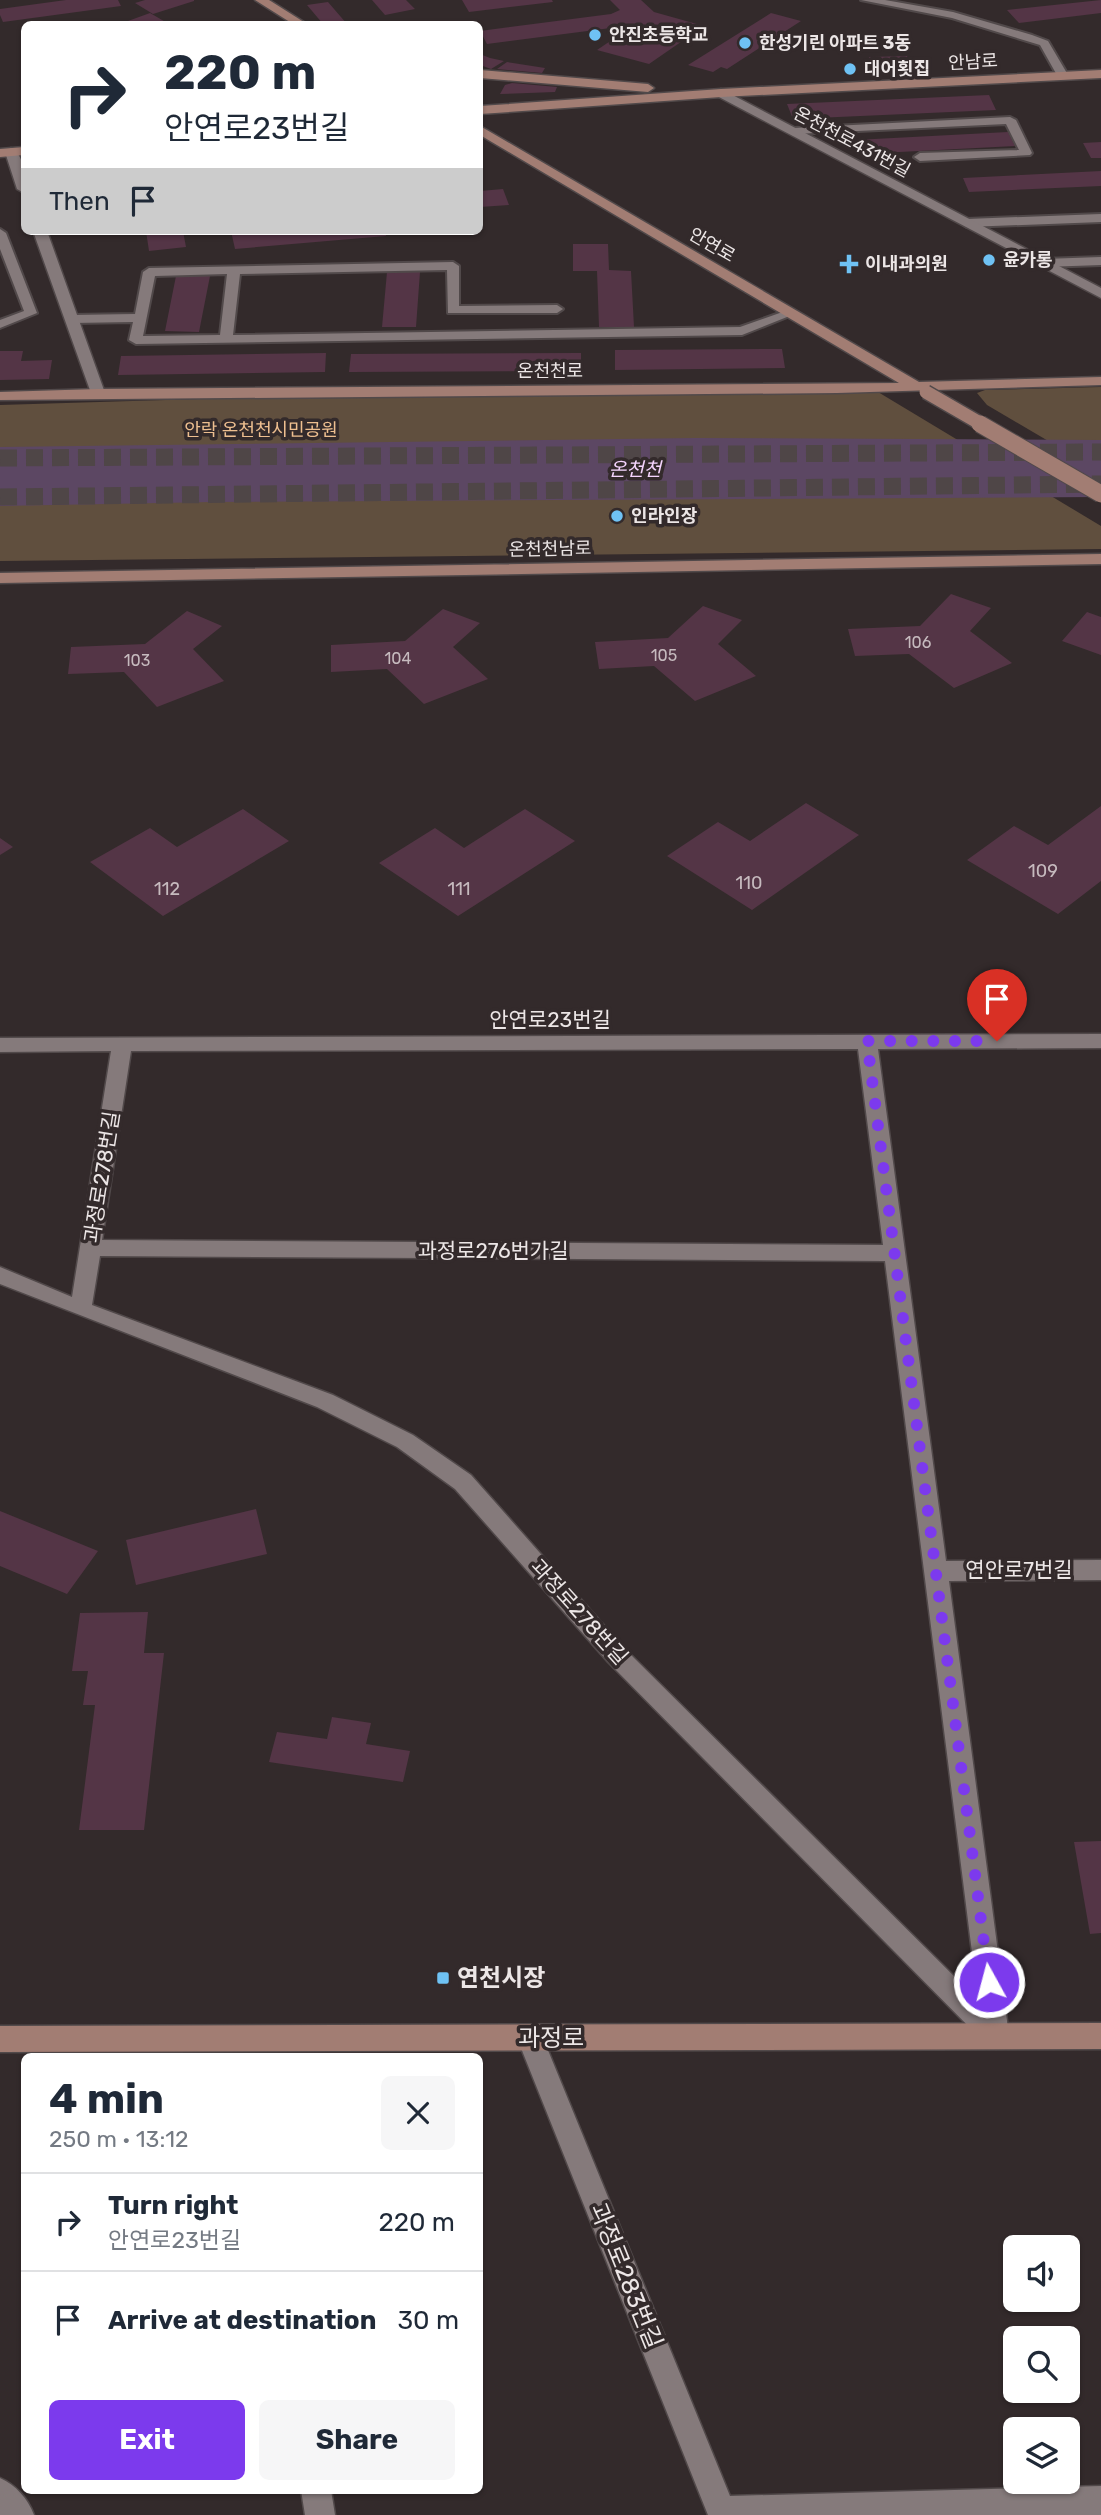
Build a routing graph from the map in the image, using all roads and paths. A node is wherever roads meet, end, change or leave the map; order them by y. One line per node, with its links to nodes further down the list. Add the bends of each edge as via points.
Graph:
1 (261, 0): 3 (street)
2 (866, 0): 6 (lane, via 953,15 1044,43)
3 (296, 21)
4 (483, 74): 7 (street, 안남로)
5 (1101, 74): 6 (street, 안남로)
6 (1062, 75): 7 (street, 안남로)
7 (721, 93): 8 (street, 안남로); 9 (street, 온천천로431번길)
8 (483, 110)
9 (794, 131): 12 (lane, via 1010,120 1026,153); 15 (street, 온천천로431번길)
10 (483, 132): 23 (street, 안연로)
11 (12, 152): 13 (street)
12 (920, 158)
13 (21, 179)
14 (1101, 218): 15 (lane)
15 (967, 223): 19 (street, 온천천로431번길)
16 (0, 233): 26 (lane, via 31,313)
17 (41, 235): 25 (street)
18 (1101, 261): 19 (lane)
19 (1044, 264): 21 (street, 온천천로431번길)
20 (234, 270): 22 (lane, via 453,266 453,310); 24 (lane, via 149,272); 27 (lane)
21 (1101, 294)
22 (557, 309)
23 (791, 313): 27 (lane, via 742,331); 29 (street, 안연로)
24 (140, 318): 25 (lane); 27 (lane, via 136,340)
25 (72, 319): 30 (street)
26 (0, 324)
27 (226, 339)
28 (1101, 381): 29 (street, 온천천로)
29 (921, 390): 30 (street, 온천천로); 32 (street, 안연로, bridge)
30 (98, 393): 31 (street, 온천천로)
31 (0, 396)
32 (1101, 494)
33 (1101, 559): 34 (street, 온천천남로)
34 (0, 578)
35 (867, 1041): 36 (street, 안연로23번길); 37 (street, 안연로23번길); 40 (street)
36 (1101, 1041)
37 (122, 1044): 38 (street, 안연로23번길); 39 (street, 과정로278번길)
38 (0, 1045)
39 (91, 1248): 40 (street, 과정로276번가길); 42 (street, 과정로278번길)
40 (895, 1253): 44 (street)
41 (0, 1275): 42 (street, 과정로278번길)
42 (81, 1309): 45 (street, 과정로278번길, via 325,1401 405,1441 463,1482 616,1655)
43 (1101, 1570): 44 (street, 연안로7번길)
44 (938, 1571): 45 (street)
45 (996, 2036): 46 (street, 과정로); 47 (street, 과정로)
46 (1101, 2036)
47 (530, 2038): 49 (street, 과정로); 53 (street, 과정로283번길)
48 (0, 2039): 49 (street, 과정로)
49 (228, 2047)
50 (0, 2493): 54 (street)
51 (317, 2494): 55 (street)
52 (1101, 2501): 53 (street)
53 (722, 2513)
54 (19, 2515)
55 (320, 2515)

